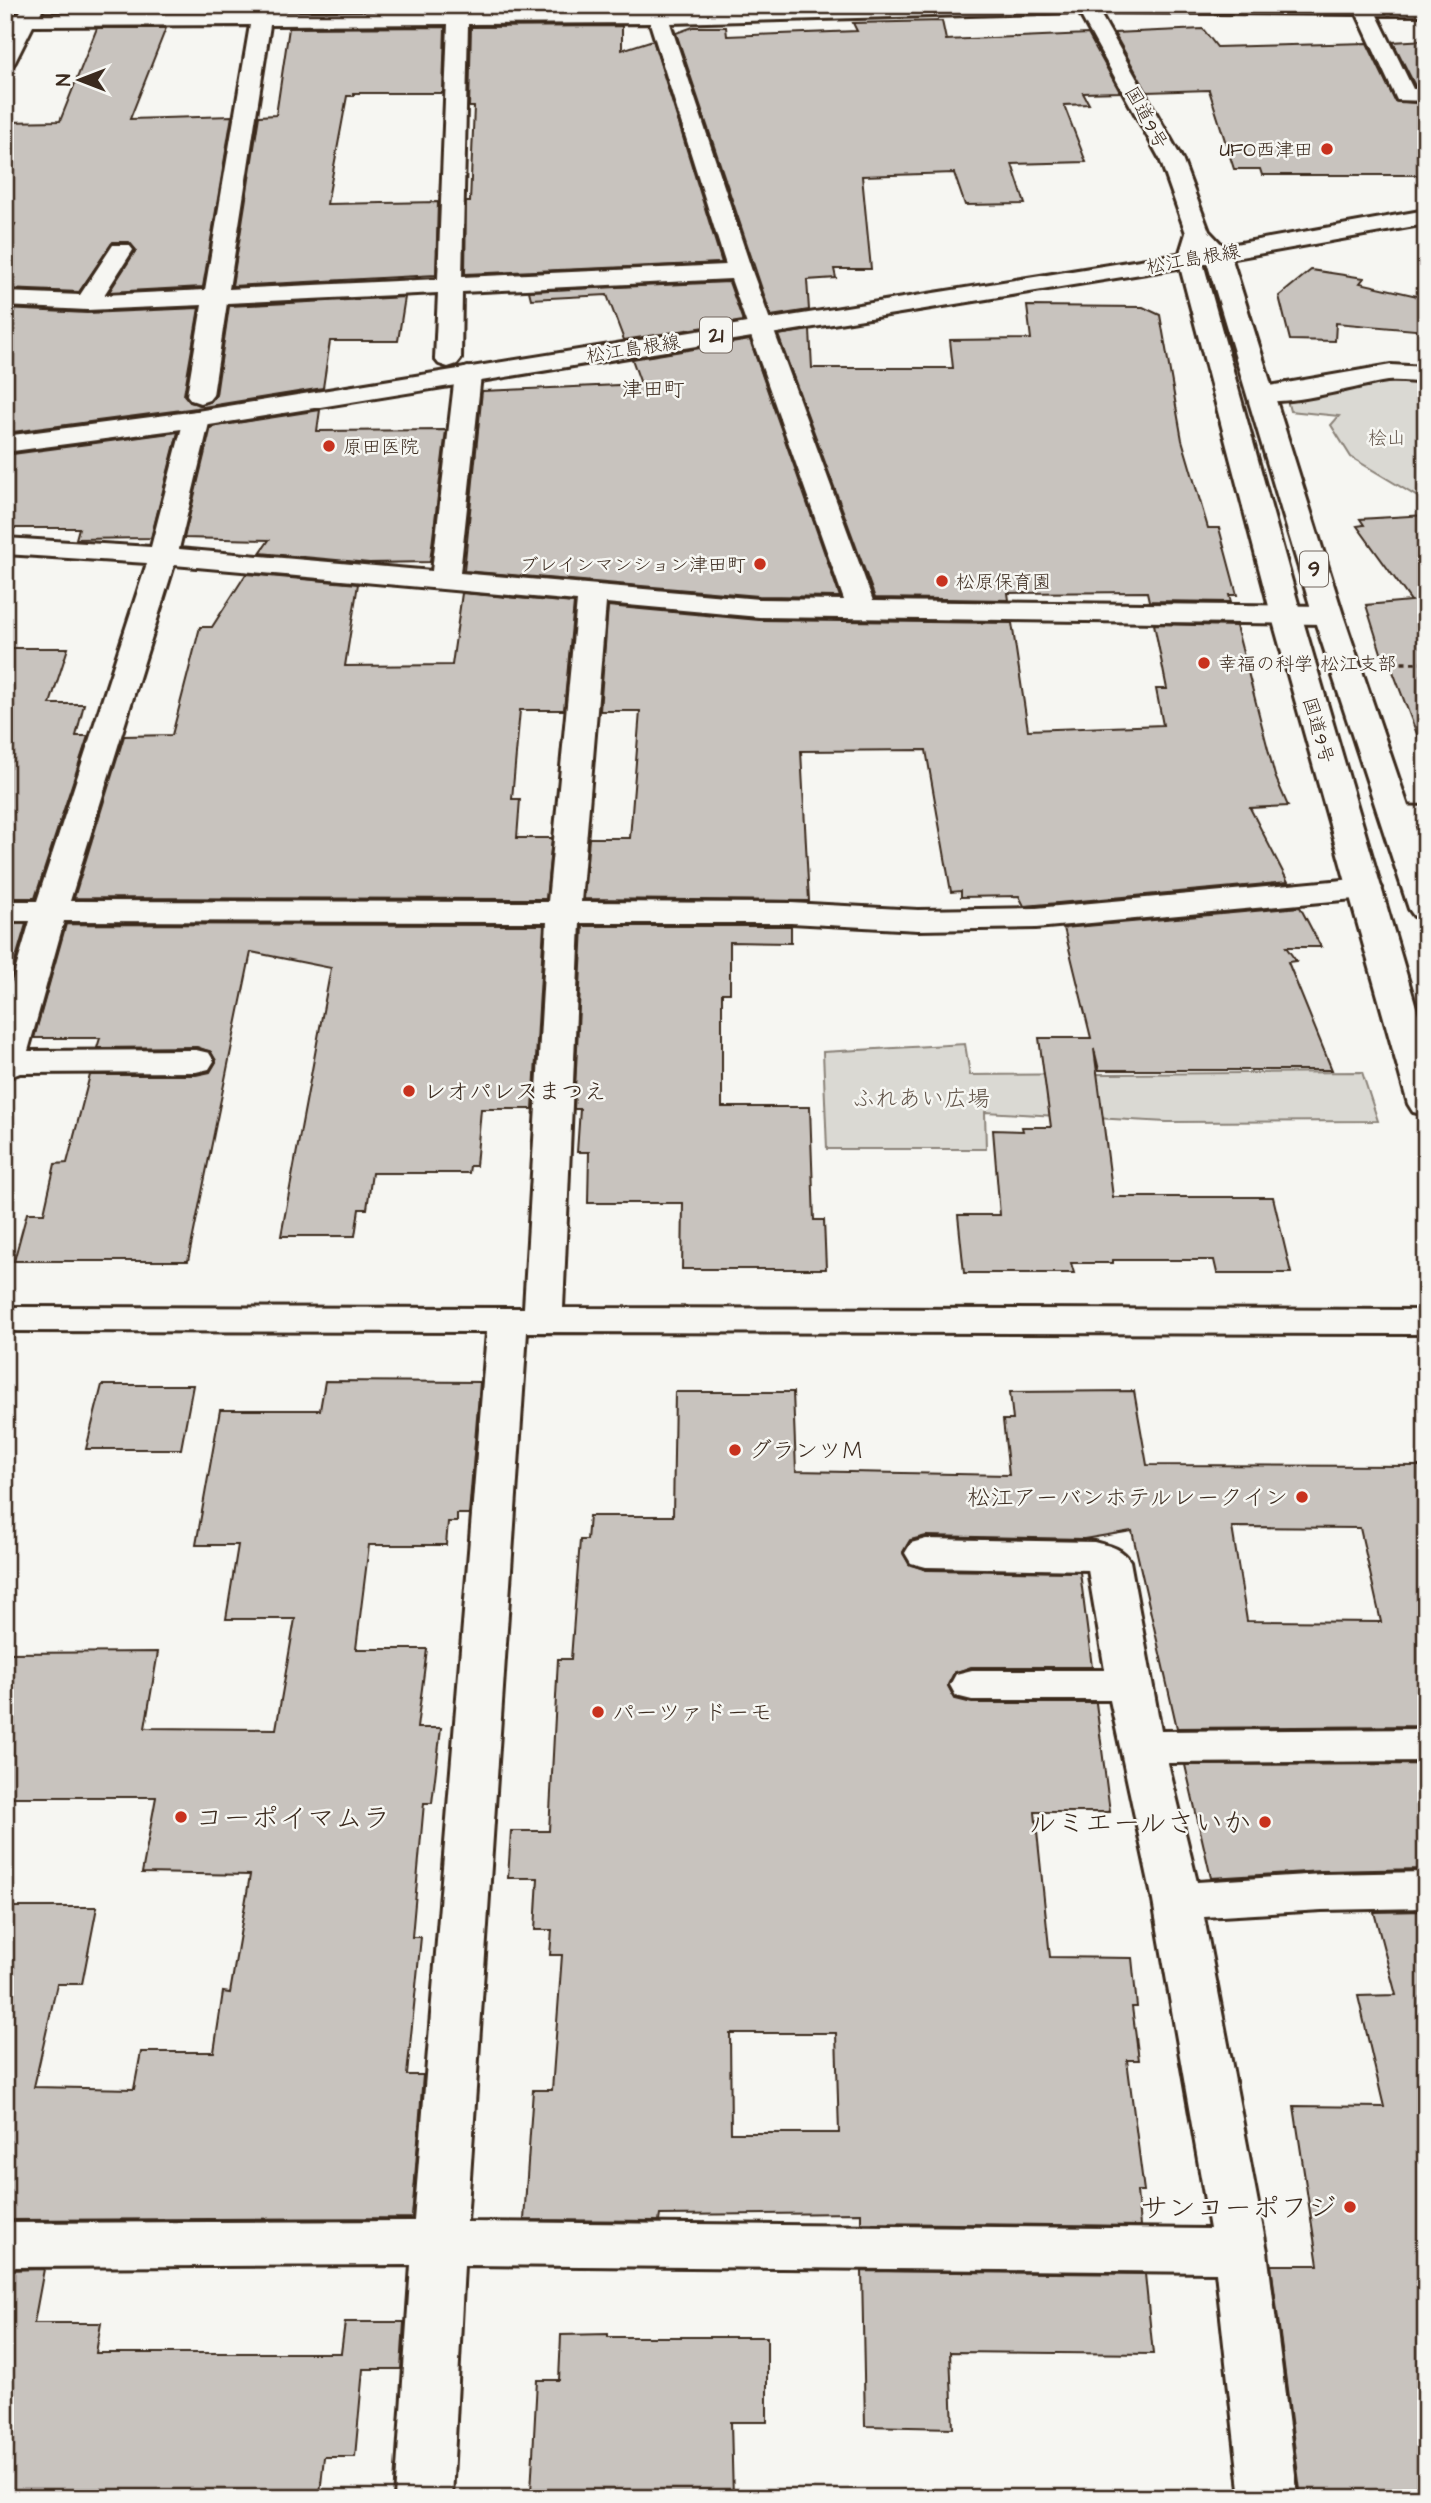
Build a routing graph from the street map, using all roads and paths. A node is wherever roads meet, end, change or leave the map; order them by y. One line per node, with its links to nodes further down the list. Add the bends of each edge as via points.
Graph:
1 (1085, 6): 2 (main road); 5 (main road); 15 (main road, 国道9号 / 9, via 1171,159)
2 (1182, 6): 3 (main road)
3 (1364, 8): 4 (main road); 11 (main road, via 1405,95)
4 (1426, 9)
5 (656, 11): 8 (main road); 17 (main road)
6 (286, 13): 8 (main road); 9 (main road)
7 (22, 17): 9 (main road); 10 (main road)
8 (458, 19): 18 (main road)
9 (261, 20): 19 (main road)
10 (5, 62)
11 (1426, 95)
12 (1426, 199): 15 (main road, 松江島根線 / 21)
13 (1426, 217): 15 (main road, 松江島根線 / 21)
14 (1131, 245): 22 (main road, 松江島根線 / 21)
15 (1195, 246): 22 (main road, 松江島根線 / 21); 25 (main road, 国道9号 / 9); 34 (main road, 国道9号 / 9)
16 (121, 250): 21 (main road)
17 (740, 271): 18 (main road); 22 (main road)
18 (451, 283): 19 (main road); 23 (main road)
19 (214, 297): 21 (main road); 26 (main road)
20 (5, 299): 21 (main road)
21 (87, 303)
22 (758, 318): 23 (main road, 松江島根線 / 21); 33 (main road)
23 (458, 367): 26 (main road, 松江島根線 / 21); 31 (main road)
24 (1426, 374): 25 (main road, via 1391,373)
25 (1261, 394): 35 (main road, 国道9号 / 9)
26 (198, 407): 27 (main road, 松江島根線 / 21); 28 (main road, 松江島根線 / 21); 30 (main road)
27 (5, 422)
28 (5, 444)
29 (5, 546): 30 (main road)
30 (163, 556): 31 (main road); 40 (main road)
31 (444, 581): 32 (main road)
32 (592, 593): 33 (main road, via 759,608); 41 (main road)
33 (862, 610): 34 (main road)
34 (1286, 614): 35 (main road); 37 (main road, 国道9号 / 9)
35 (1328, 615): 36 (main road, 国道9号 / 9)
36 (1411, 817): 38 (main road, 国道9号 / 9)
37 (1365, 888): 41 (main road, via 1036,918); 44 (main road, 国道9号 / 9)
38 (1426, 909)
39 (5, 911): 40 (main road)
40 (50, 911): 41 (main road); 43 (main road)
41 (564, 912): 46 (main road)
42 (195, 1061): 43 (main road)
43 (6, 1065)
44 (1426, 1104)
45 (5, 1319): 46 (main road)
46 (526, 1321): 47 (main road); 55 (main road)
47 (1426, 1322)
48 (926, 1553): 50 (main road, via 1094,1556 1108,1561)
49 (972, 1685): 50 (main road)
50 (1130, 1685): 52 (main road)
51 (1426, 1745): 52 (main road)
52 (1141, 1747): 54 (main road)
53 (1426, 1890): 54 (main road)
54 (1177, 1901): 57 (main road)
55 (439, 2242): 56 (main road); 57 (main road); 58 (main road)
56 (5, 2245)
57 (1240, 2250): 59 (main road)
58 (423, 2498)
59 (1270, 2498)

